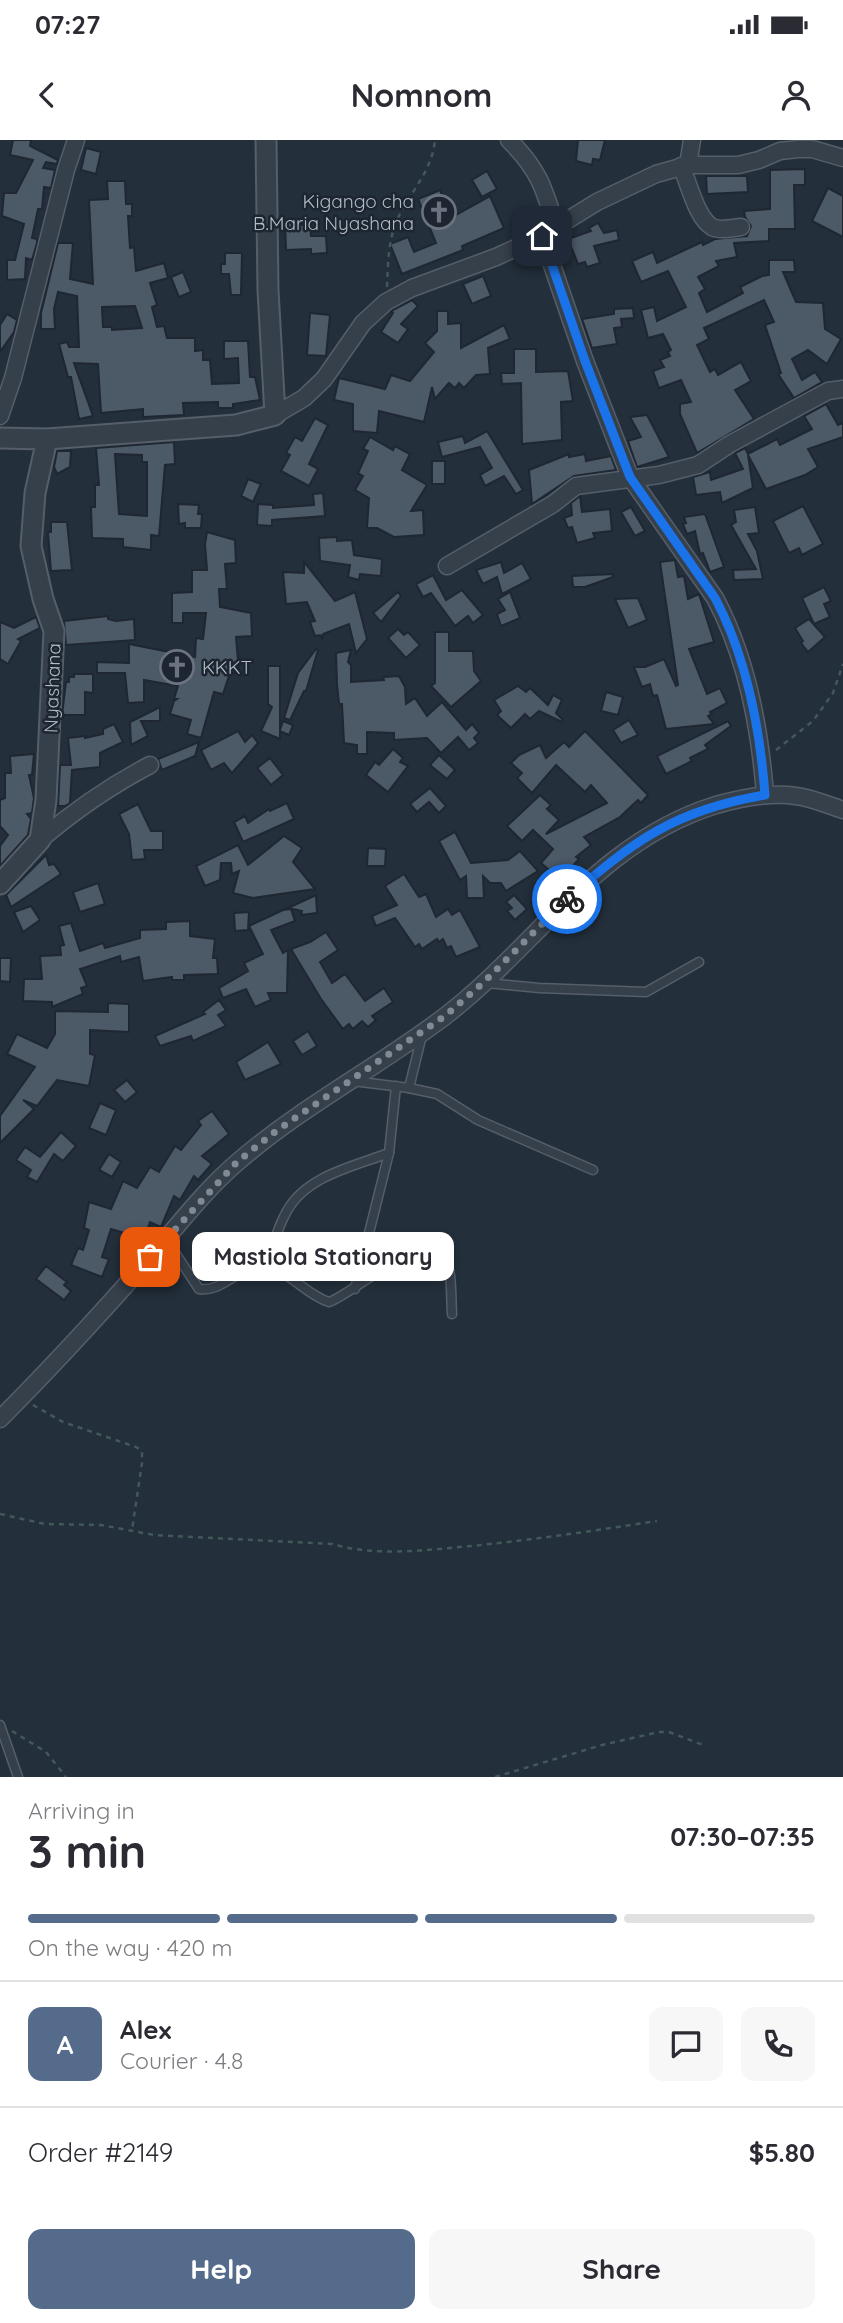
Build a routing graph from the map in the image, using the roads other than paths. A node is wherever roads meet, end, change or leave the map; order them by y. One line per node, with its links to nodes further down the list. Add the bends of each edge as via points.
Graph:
1 (76, 140): 11 (street)
2 (266, 140): 10 (street)
3 (509, 140): 8 (street, via 532,164 542,183)
4 (692, 140): 6 (street)
5 (843, 158): 6 (street, via 798,149 738,164)
6 (684, 166): 7 (street, via 703,216 712,226); 8 (street, via 597,202)
7 (741, 227)
8 (549, 232): 10 (street, via 386,302 363,324 324,379); 14 (street, via 585,361)
9 (843, 389): 14 (street, via 828,391 698,465)
10 (275, 415): 13 (street, via 236,425)
11 (0, 416)
12 (0, 438): 13 (street)
13 (47, 439): 19 (street, Nyashana, via 35,493 31,546 54,631 48,775)
14 (630, 477): 15 (street, via 576,486); 17 (street, via 724,615 757,720)
15 (447, 566)
16 (150, 765): 19 (street, via 109,787)
17 (765, 795): 18 (street, via 796,796); 22 (street, via 695,812 654,830 564,902)
18 (843, 810)
19 (40, 840): 20 (street)
20 (0, 884)
21 (699, 961): 22 (lane, via 646,992)
22 (484, 982): 23 (street)
23 (422, 1032): 24 (street); 26 (lane)
24 (350, 1081): 25 (lane); 29 (street, via 237,1162)
25 (396, 1086): 26 (lane); 27 (lane)
26 (409, 1088): 28 (lane, via 437,1094 478,1119)
27 (389, 1153): 30 (lane, via 301,1193 288,1209); 31 (lane)
28 (593, 1170)
29 (166, 1239): 30 (lane, via 199,1289); 33 (street)
30 (265, 1267): 31 (lane, via 329,1302)
31 (355, 1289): 32 (lane, via 407,1254 432,1252 444,1259 449,1269)
32 (452, 1314)
33 (0, 1419)
34 (0, 1725): 35 (lane)
35 (18, 1777)

